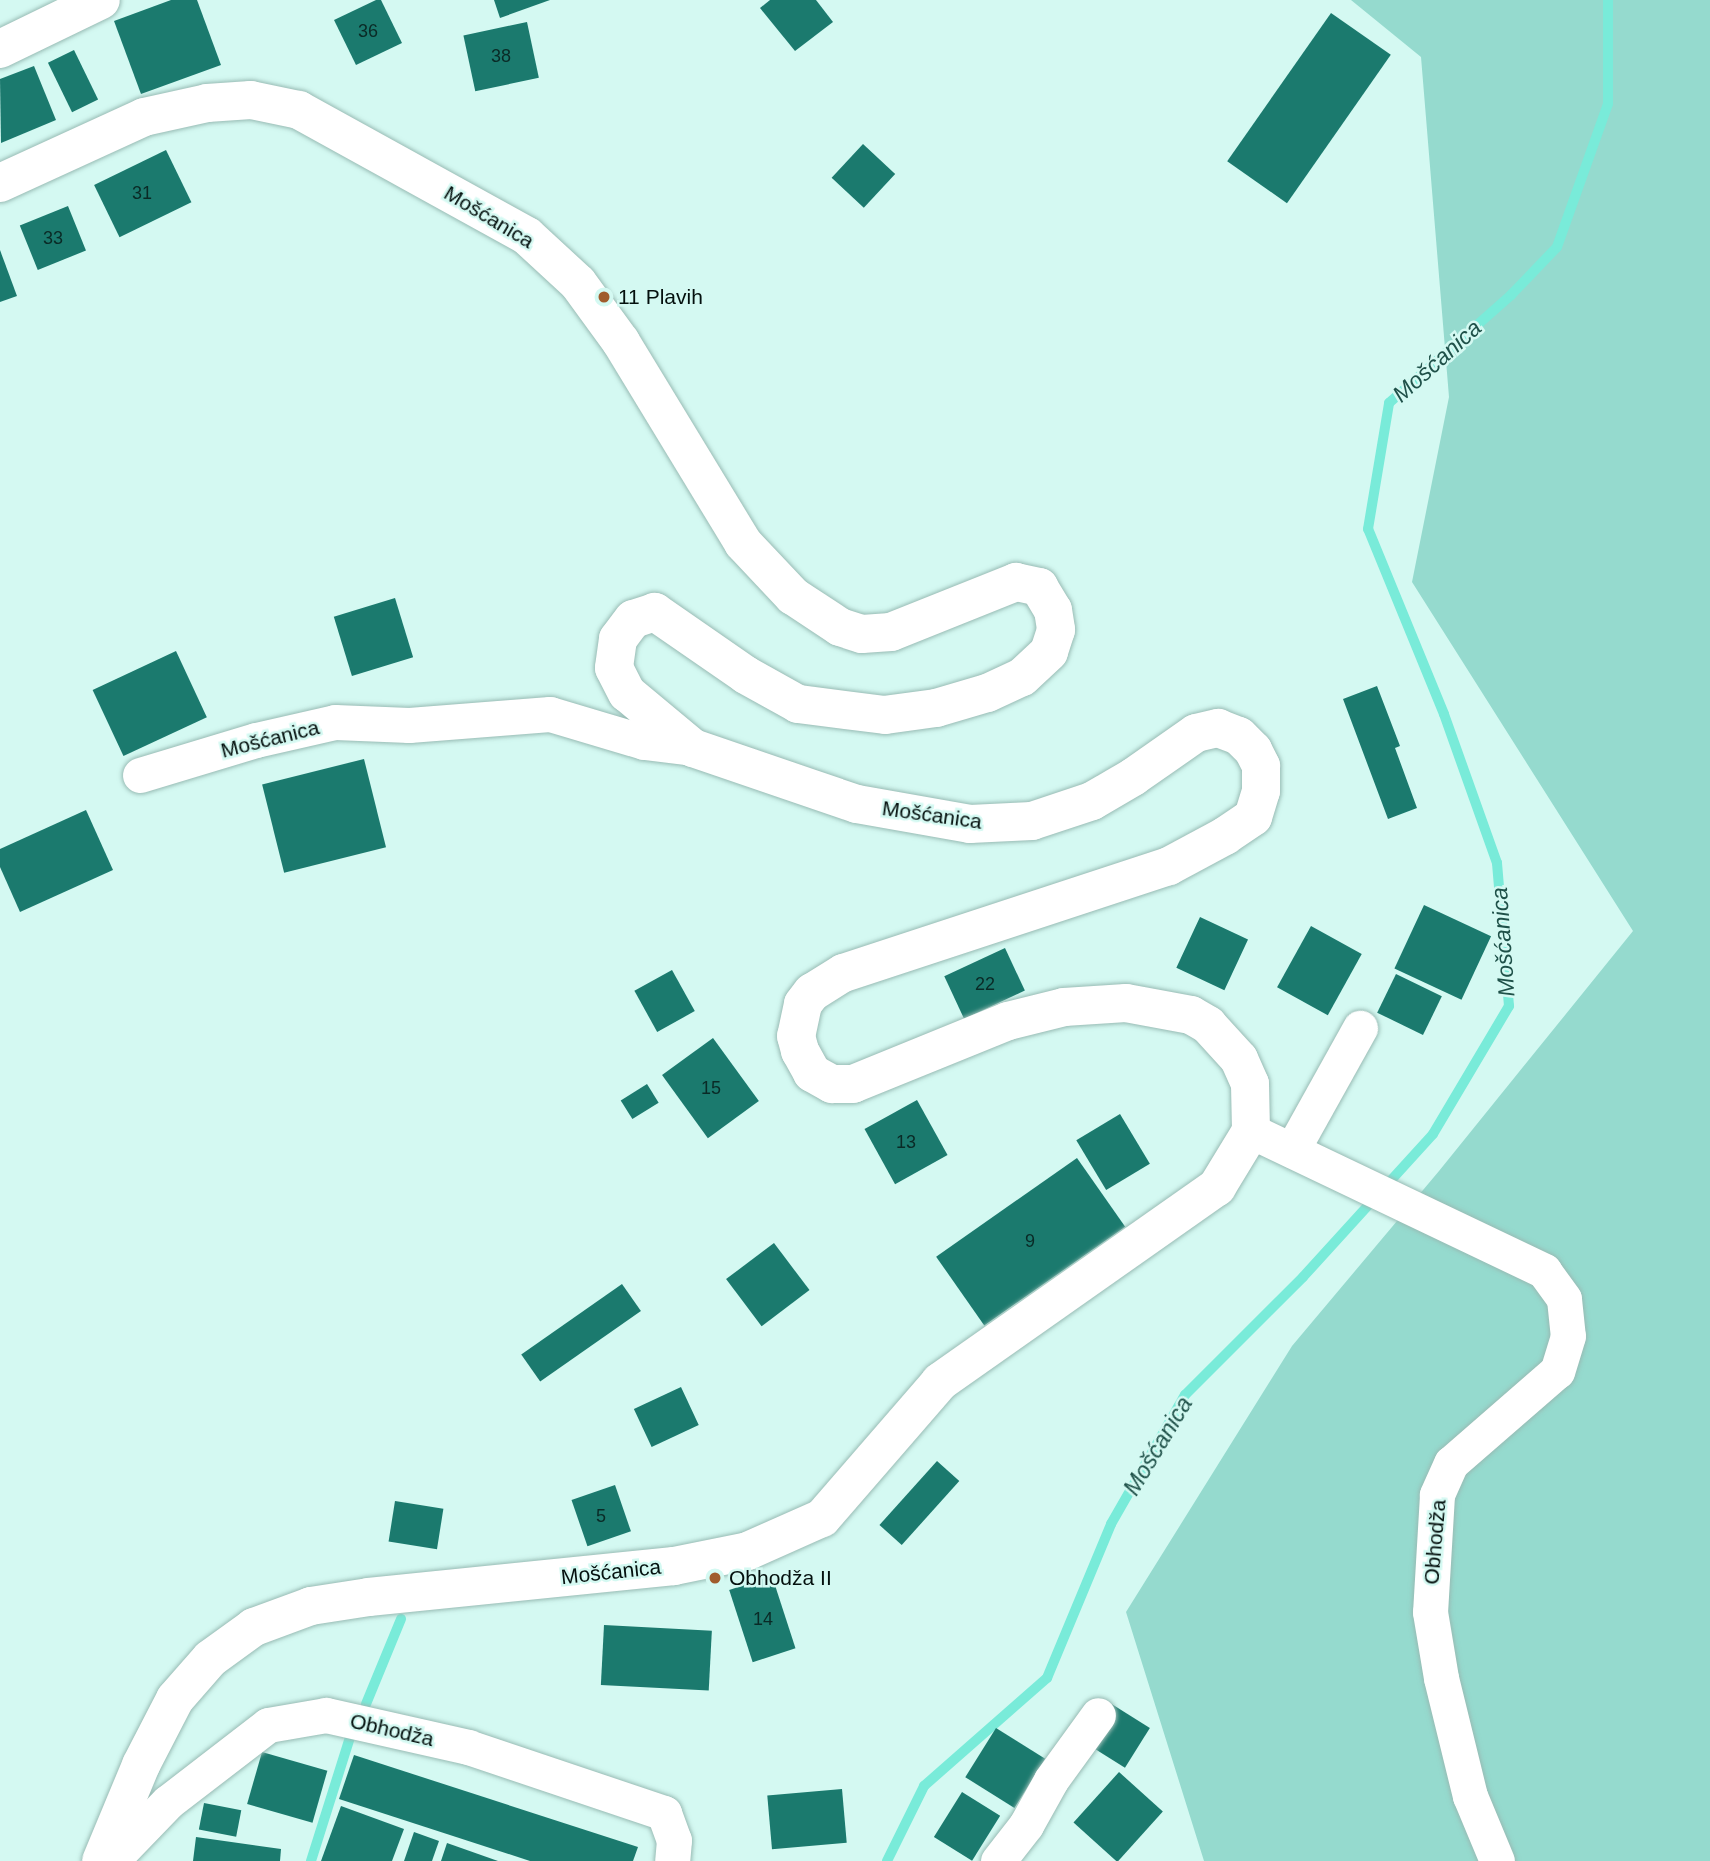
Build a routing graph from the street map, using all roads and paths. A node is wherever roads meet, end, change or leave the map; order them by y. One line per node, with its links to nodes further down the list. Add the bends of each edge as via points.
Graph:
1 (101, 0): 2 (main road)
2 (0, 49)
3 (0, 183): 4 (main road, Mošćanica, via 144,117 207,103 251,100 299,110 527,236 578,284 621,342 743,543 793,596 840,627 862,634 891,632 1016,582 1039,587 1053,610 1056,630 1049,652 1022,677 936,708 885,716 798,704 746,675 656,612 633,619 618,639 614,668 627,693)
4 (693, 748): 5 (street, Mošćanica, via 644,742 550,714 409,725 335,722); 7 (main road, Mošćanica, via 857,804 970,824 1032,821 1092,801 1196,733 1218,728 1239,736 1261,766 1261,791 1253,817 1225,836 1169,866 843,972 803,1003 796,1036 812,1073 832,1084 853,1084 1009,1021 1065,1007 1126,1003 1191,1015 1208,1025 1239,1059 1250,1084)
5 (140, 775)
6 (1360, 1028): 8 (street)
7 (1251, 1131): 8 (street); 10 (main road, Mošćanica, via 1217,1187 940,1382 822,1518 748,1551 674,1566 369,1597 311,1606 254,1627 210,1659 175,1699 141,1765)
8 (1308, 1157): 14 (street, Obhodža, via 1544,1271 1564,1299 1568,1336 1557,1371 1451,1463 1437,1495 1430,1612 1470,1796)
9 (1098, 1715): 13 (street)
10 (101, 1861)
11 (110, 1861): 12 (street, Obhodža, via 168,1802 268,1725 326,1715 468,1747 664,1813 674,1840)
12 (672, 1861)
13 (998, 1861)
14 (1497, 1861)

